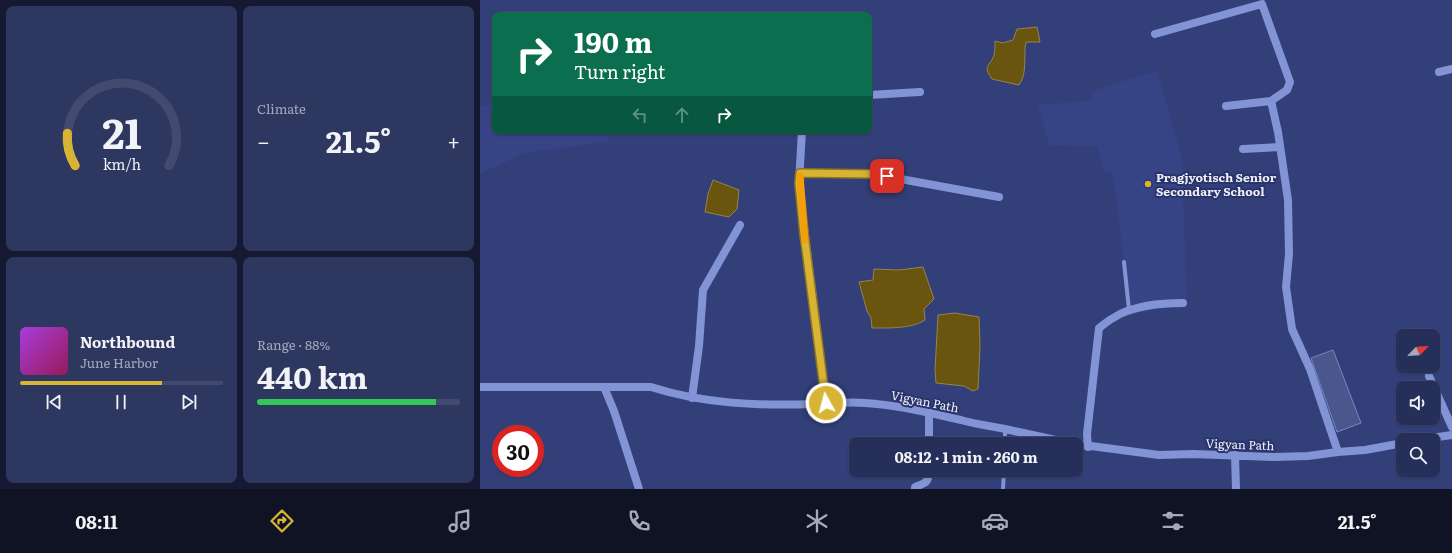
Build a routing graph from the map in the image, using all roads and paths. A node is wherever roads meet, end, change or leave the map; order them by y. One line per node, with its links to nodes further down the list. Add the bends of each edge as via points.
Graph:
1 (1155, 34): 6 (street, via 1262,4 1290,82 1287,90)
2 (1452, 69): 3 (street)
3 (1439, 72)
4 (920, 92): 5 (street)
5 (872, 95)
6 (1270, 101): 7 (street); 9 (street)
7 (1226, 106)
8 (802, 134): 11 (street)
9 (1280, 147): 10 (street); 33 (street, via 1288,200 1289,254 1286,287 1292,329 1310,369)
10 (1243, 149)
11 (800, 173): 12 (street, via 873,174); 21 (street, via 804,234)
12 (999, 197)
13 (740, 225): 20 (street, via 703,290)
14 (1124, 262): 16 (lane)
15 (1183, 302): 16 (street)
16 (1129, 311): 32 (street, via 1121,313 1098,328 1087,434)
17 (1430, 376): 23 (street)
18 (480, 387): 19 (street, Vigyan Path)
19 (604, 387): 20 (street, Vigyan Path, via 651,387); 37 (street)
20 (692, 398): 21 (street, Vigyan Path, via 754,405)
21 (826, 403): 22 (street, Vigyan Path, via 865,402)
22 (929, 412): 24 (street, Vigyan Path); 27 (street)
23 (1452, 427)
24 (1005, 429): 28 (lane); 29 (street, Vigyan Path)
25 (1452, 434): 26 (street)
26 (1440, 436)
27 (929, 437)
28 (1005, 437)
29 (1042, 437)
30 (1396, 444): 33 (street, Vigyan Path)
31 (1083, 446): 32 (street, Vigyan Path)
32 (1088, 447): 34 (street, Vigyan Path, via 1159,456)
33 (1338, 452): 34 (street, Vigyan Path, via 1294,456)
34 (1235, 455): 40 (street)
35 (929, 477): 38 (street)
36 (1004, 477): 39 (lane)
37 (639, 489)
38 (915, 489)
39 (1003, 489)
40 (1236, 489)

